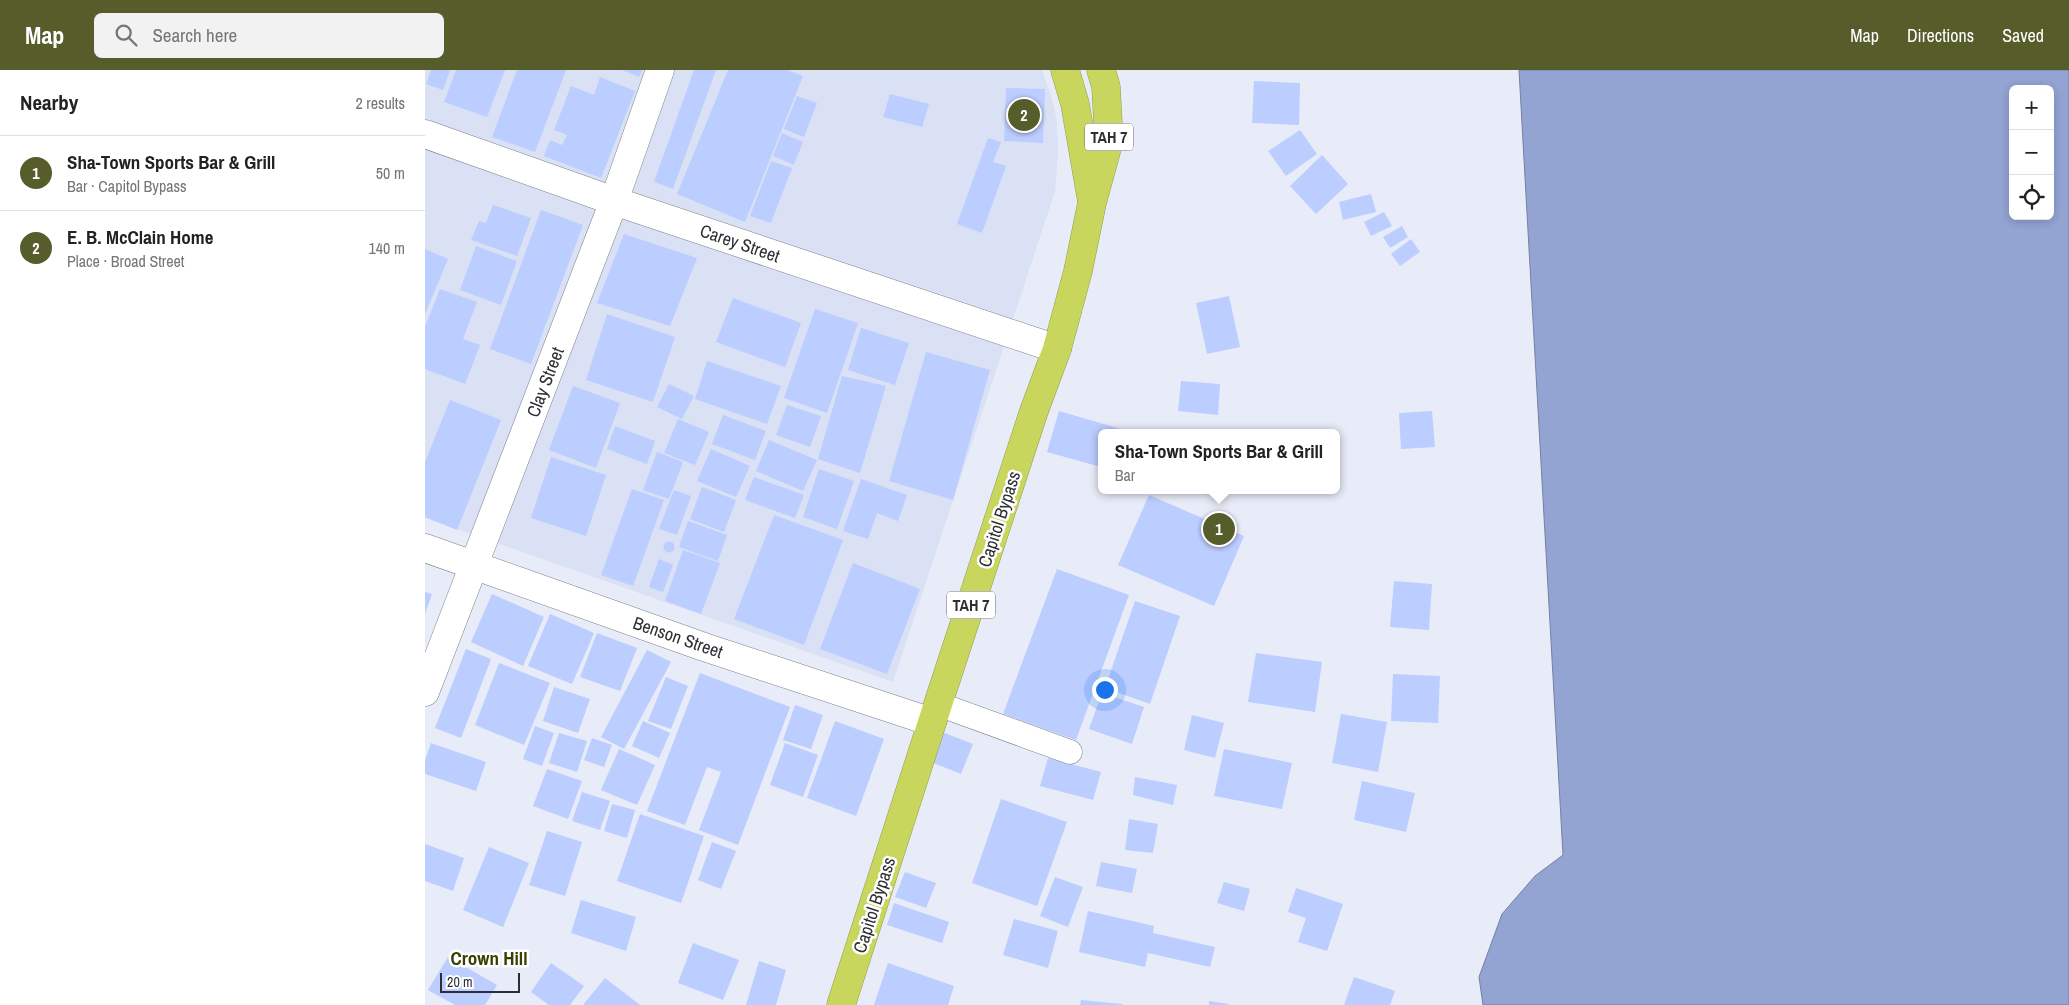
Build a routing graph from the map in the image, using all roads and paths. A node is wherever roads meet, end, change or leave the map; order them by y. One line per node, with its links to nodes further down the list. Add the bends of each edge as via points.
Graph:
1 (660, 70): 5 (street, Clay Street)
2 (1065, 70): 6 (highway, TAH 7, via 1075,104)
3 (1101, 70): 6 (highway, TAH 7, via 1106,87 1109,141)
4 (425, 134): 5 (street, Carey Street)
5 (614, 201): 7 (street, Carey Street); 9 (street, Clay Street)
6 (1092, 203): 7 (highway, Capitol Bypass / TAH 7)
7 (1057, 349): 11 (highway, Capitol Bypass / TAH 7)
8 (425, 548): 9 (street, Benson Street)
9 (474, 565): 10 (street, Clay Street); 11 (street, Benson Street, via 704,647)
10 (425, 692)
11 (935, 713): 12 (street); 13 (highway, Capitol Bypass / TAH 7)
12 (1070, 752)
13 (841, 1005)

